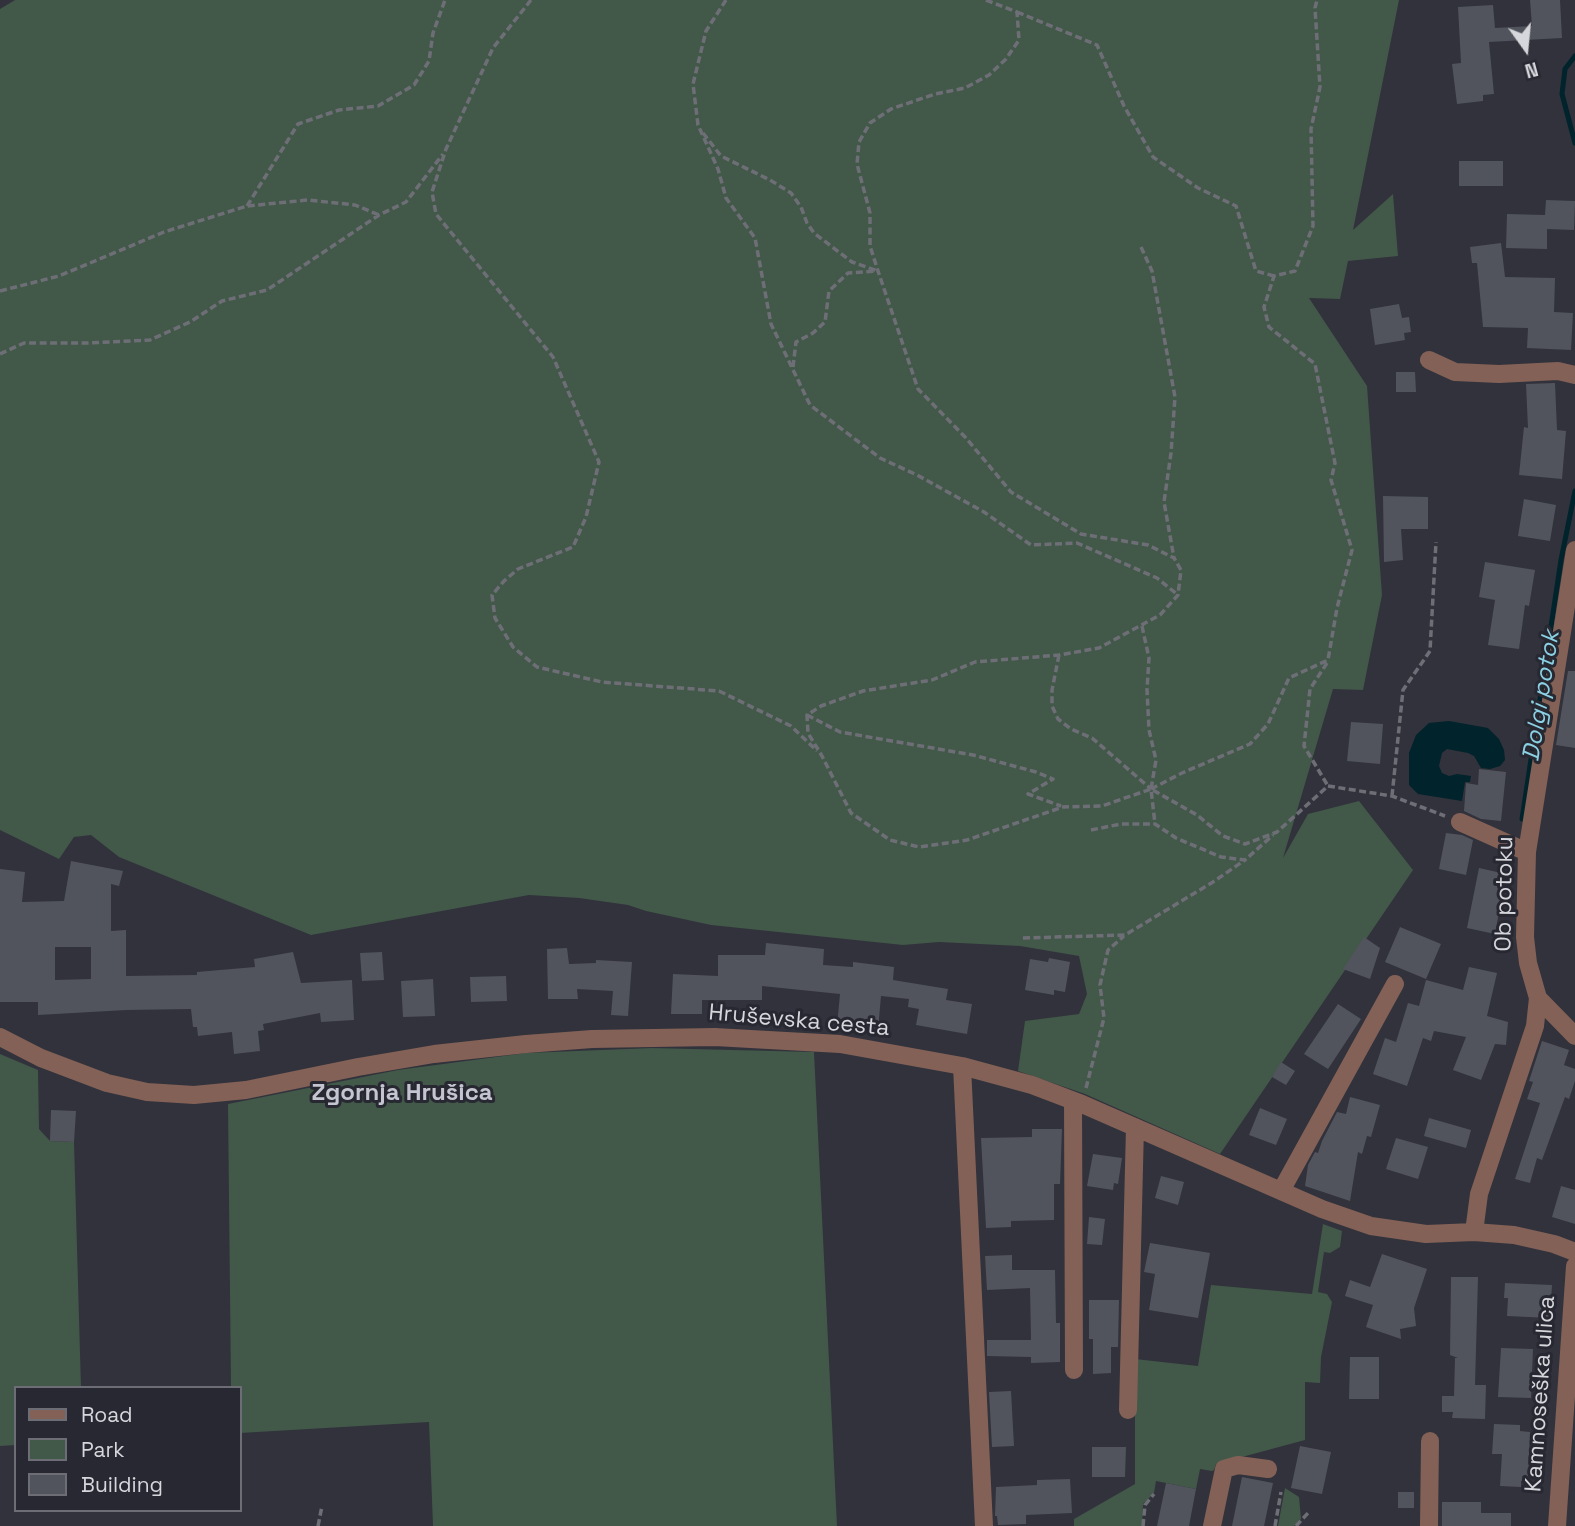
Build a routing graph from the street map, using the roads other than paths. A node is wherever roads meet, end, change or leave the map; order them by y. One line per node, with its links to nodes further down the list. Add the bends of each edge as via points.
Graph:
1 (1429, 360): 2 (street, via 1455,372 1558,371)
2 (1575, 375)
3 (1575, 551): 5 (street, Ob potoku)
4 (1460, 822): 5 (street)
5 (1527, 852): 7 (street, Ob potoku, via 1525,937)
6 (1395, 984): 13 (street)
7 (1538, 998): 8 (street); 14 (street, Ob potoku, via 1535,1026 1479,1194)
8 (1575, 1036)
9 (0, 1037): 10 (street, Hruševska cesta, via 107,1083 194,1095 246,1090 434,1055 592,1039 715,1037 812,1042)
10 (962, 1066): 11 (street, Hruševska cesta); 21 (street)
11 (1078, 1102): 12 (street, Hruševska cesta); 17 (street)
12 (1135, 1127): 13 (street, Hruševska cesta); 18 (street)
13 (1281, 1191): 14 (street, Hruševska cesta, via 1381,1228 1426,1234)
14 (1474, 1232): 15 (street, Hruševska cesta, via 1514,1235)
15 (1575, 1252)
16 (1575, 1266): 24 (street, Kamnoseška ulica)
17 (1074, 1370)
18 (1128, 1410)
19 (1430, 1441): 23 (street)
20 (1268, 1469): 22 (street, via 1238,1465 1224,1469)
21 (984, 1526)
22 (1212, 1526)
23 (1429, 1526)
24 (1558, 1526)

